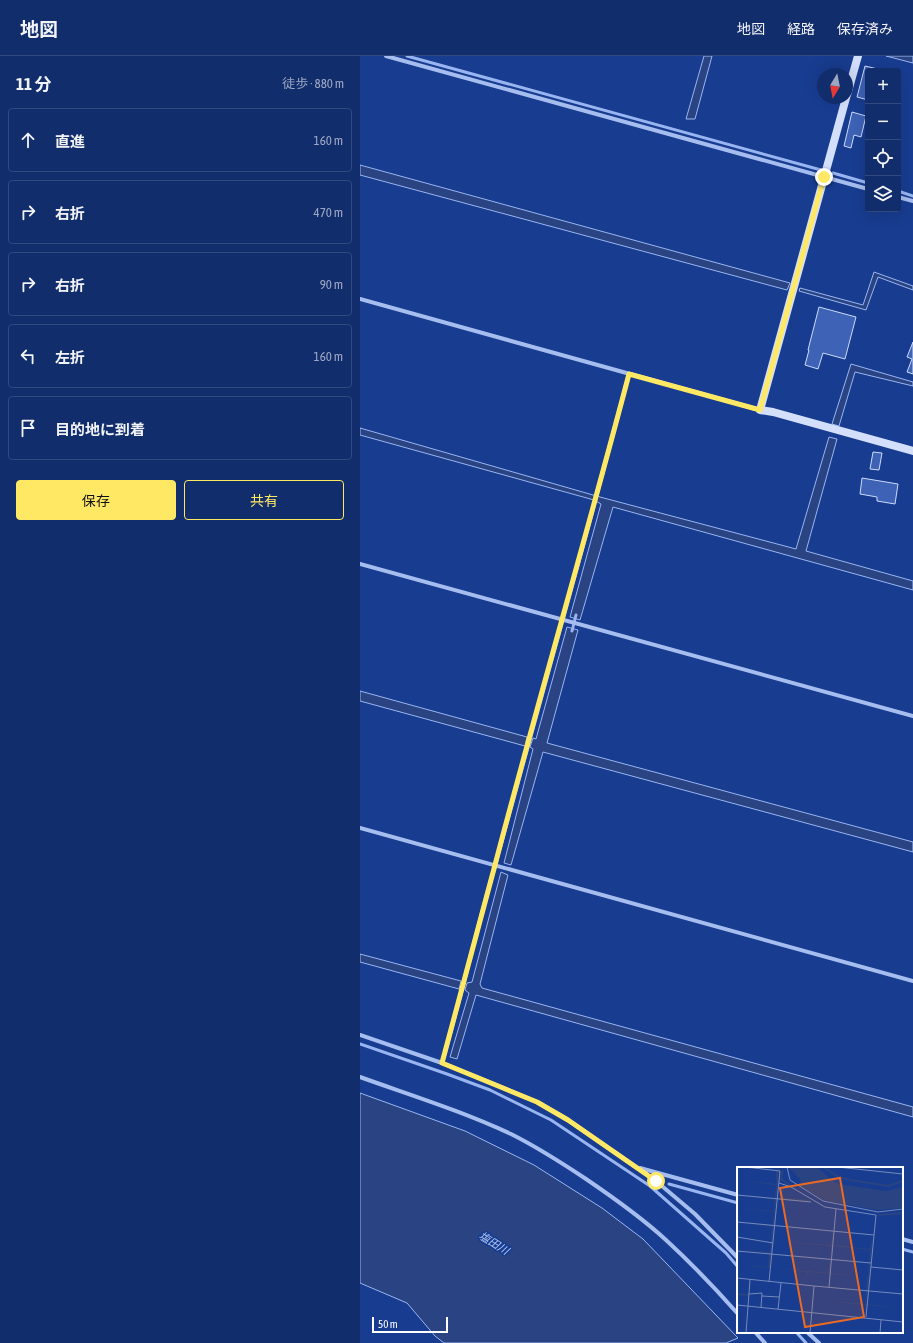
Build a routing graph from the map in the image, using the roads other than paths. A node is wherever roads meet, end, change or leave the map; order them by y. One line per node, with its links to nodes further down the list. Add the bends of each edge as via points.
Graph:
1 (386, 56): 5 (street)
2 (858, 56): 3 (street)
3 (853, 75)
4 (845, 104): 5 (street)
5 (824, 177): 6 (street); 11 (street)
6 (865, 188)
7 (901, 198): 8 (street)
8 (913, 201)
9 (360, 300): 10 (street)
10 (629, 374): 11 (street); 14 (street)
11 (760, 410): 12 (street)
12 (913, 451)
13 (360, 564): 14 (street)
14 (563, 620): 15 (street); 17 (street)
15 (913, 716)
16 (360, 828): 17 (street)
17 (495, 865): 18 (street); 20 (street)
18 (913, 981)
19 (360, 1035): 20 (street)
20 (442, 1063): 22 (street, via 537,1102)
21 (360, 1077): 27 (street, via 468,1115 549,1154 641,1218 703,1276)
22 (638, 1168): 23 (street); 26 (street, via 695,1214)
23 (737, 1195)
24 (903, 1239): 25 (street)
25 (913, 1242)
26 (737, 1257)
27 (737, 1313)
28 (756, 1333): 30 (street)
29 (808, 1333): 31 (street)
30 (765, 1343)
31 (819, 1343)

